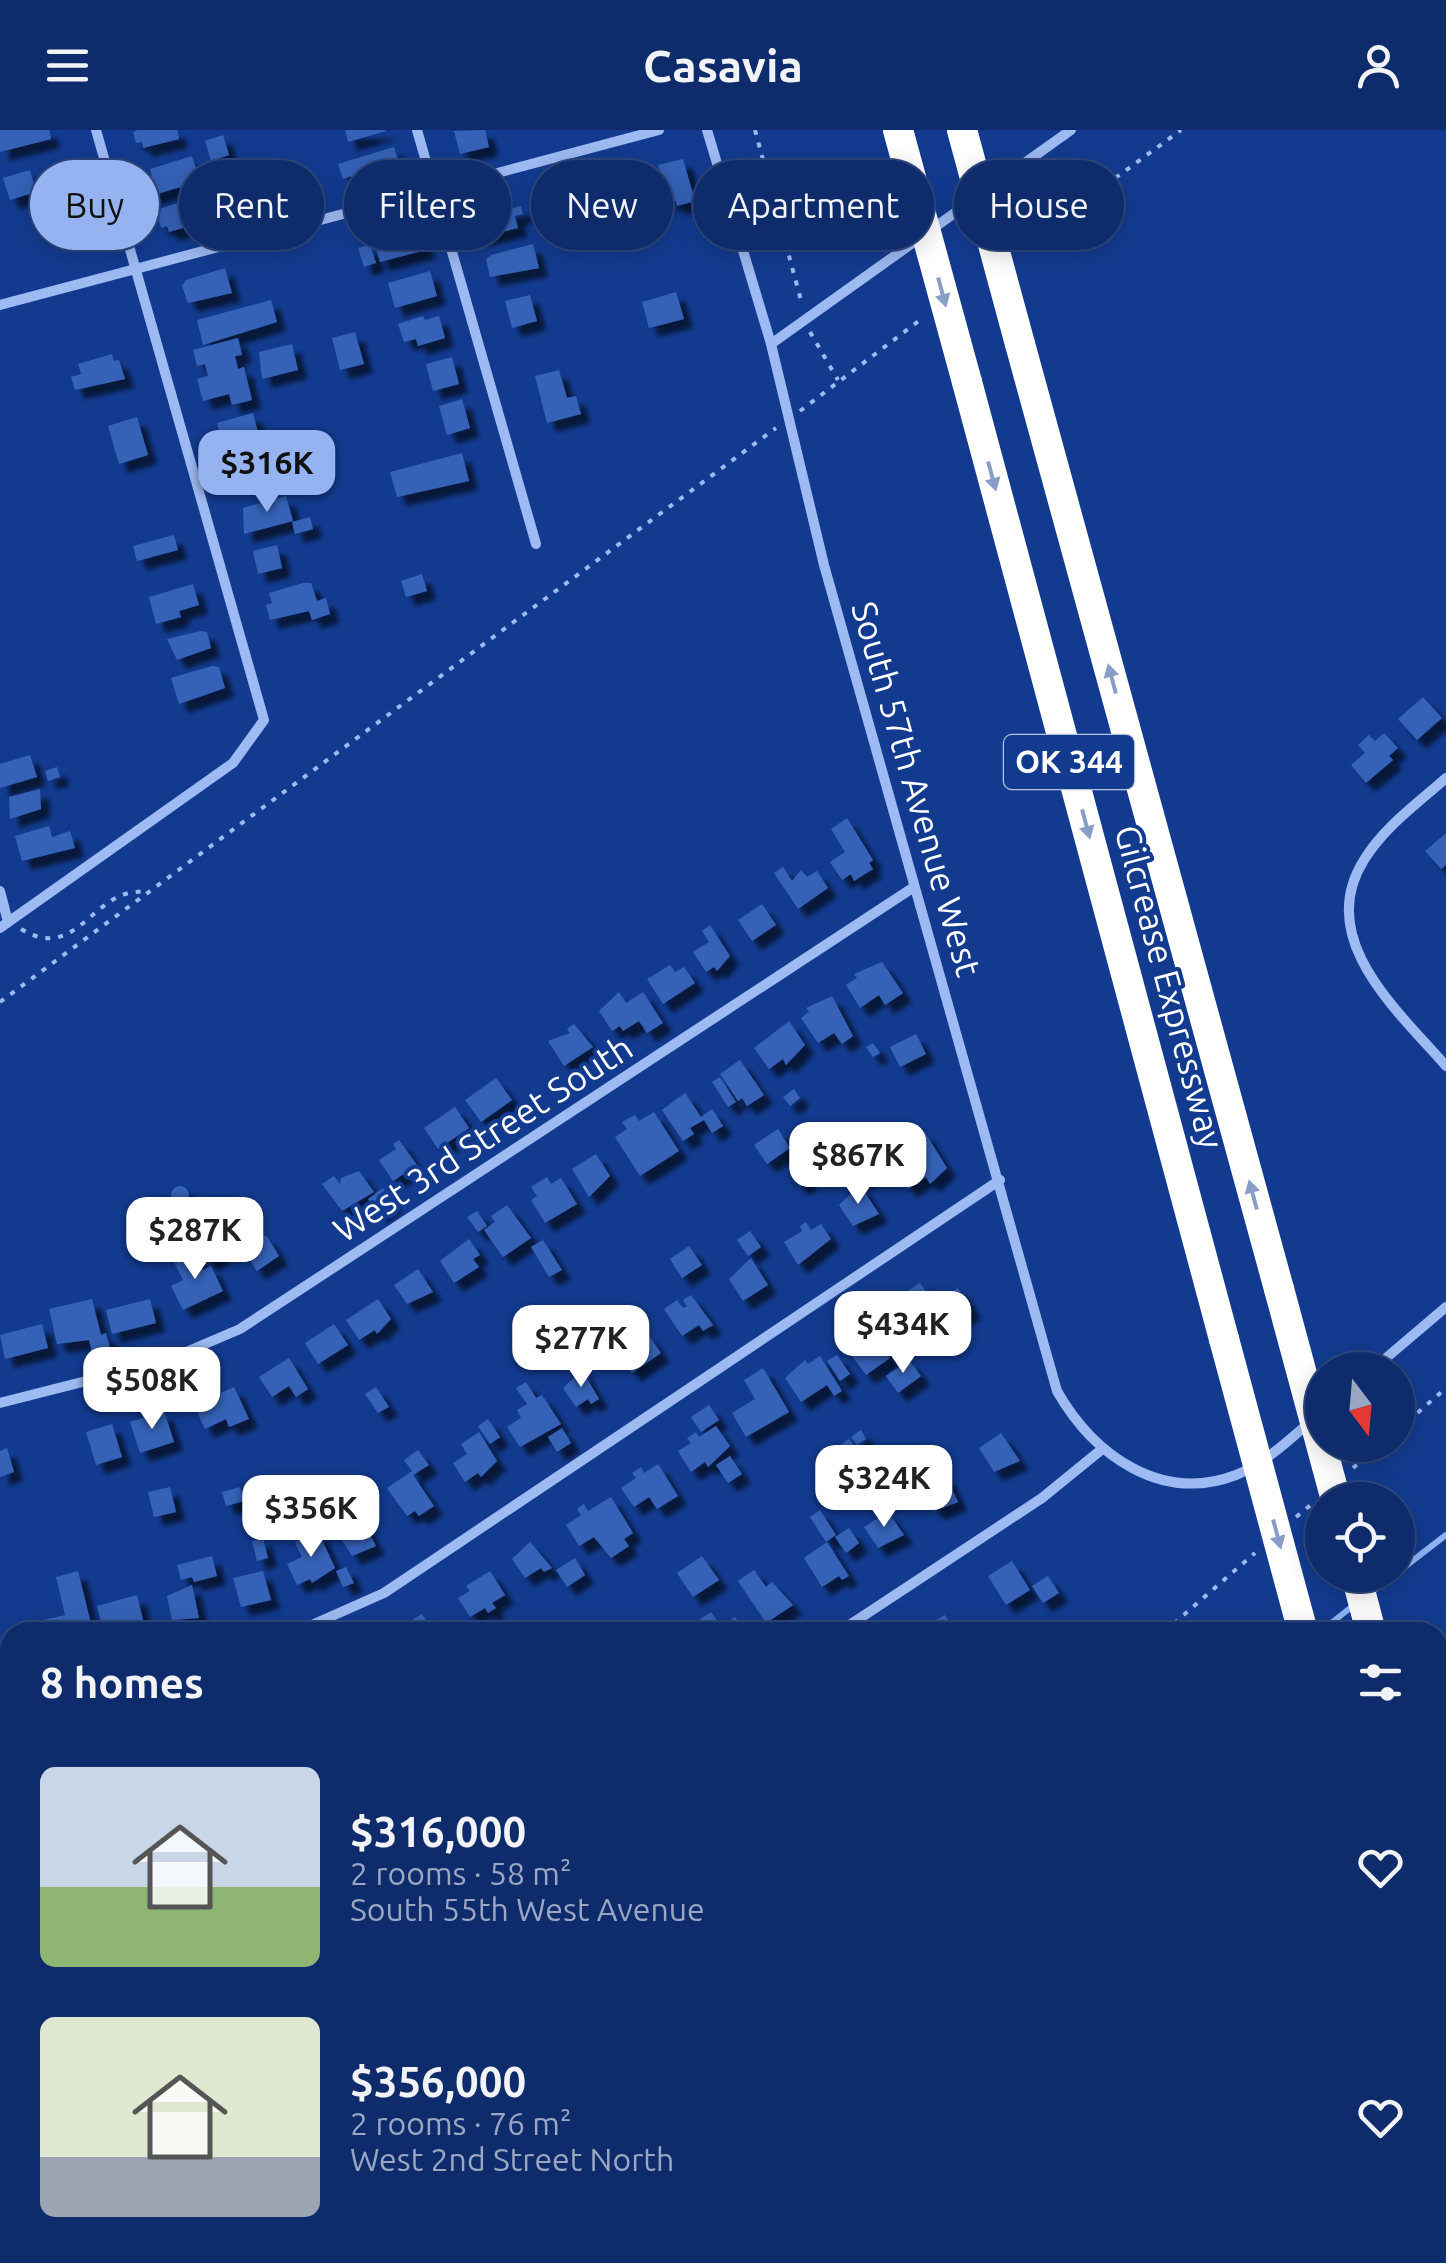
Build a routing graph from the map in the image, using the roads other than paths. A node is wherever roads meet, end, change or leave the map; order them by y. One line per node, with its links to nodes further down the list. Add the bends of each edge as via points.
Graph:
1 (96, 130): 12 (street)
2 (418, 130): 8 (street)
3 (659, 130): 9 (street)
4 (707, 130): 14 (street, South 57th Avenue West)
5 (898, 130): 31 (highway, Gilcrease Expressway / OK 344, one-way to 31, bridge)
6 (962, 130): 27 (highway, Gilcrease Expressway / OK 344, one-way to 6, bridge)
7 (1071, 130): 14 (street)
8 (426, 160)
9 (511, 171)
10 (344, 215): 12 (street)
11 (452, 250): 15 (street)
12 (136, 268): 13 (street); 19 (street, via 264,720 232,763)
13 (0, 306)
14 (771, 344): 17 (street, South 57th Avenue West, via 824,566)
15 (536, 544)
16 (1446, 778): 20 (street, via 1371,850 1350,904 1364,969)
17 (914, 887): 21 (street, South 57th Avenue West); 24 (street, West 3rd Street South, via 240,1329 166,1360)
18 (0, 892): 19 (street)
19 (4, 925)
20 (1446, 1066)
21 (1000, 1180): 26 (street, South 57th Avenue West, via 1057,1391); 29 (street, via 384,1593)
22 (1446, 1307): 23 (street)
23 (1393, 1352)
24 (0, 1403)
25 (1305, 1425): 26 (street, via 1257,1463 1216,1480 1144,1475)
26 (1101, 1450): 30 (street, via 1042,1498)
27 (1331, 1482)
28 (1360, 1592): 32 (highway)
29 (319, 1622)
30 (855, 1622)
31 (1300, 1622)
32 (1368, 1622)

